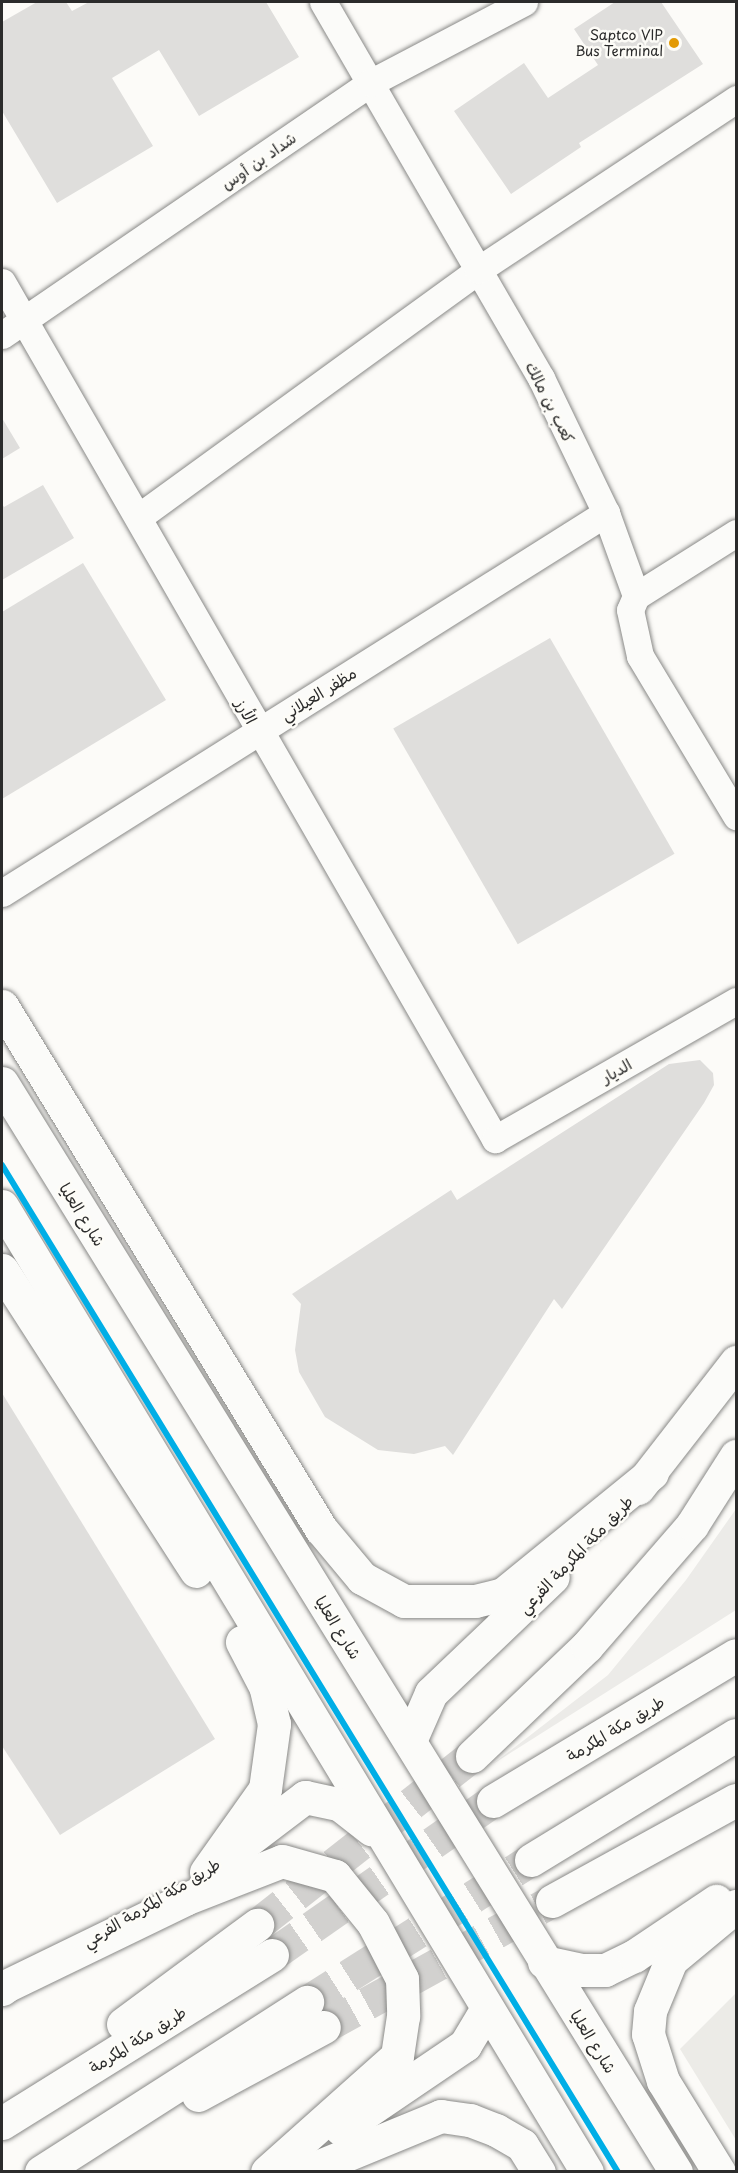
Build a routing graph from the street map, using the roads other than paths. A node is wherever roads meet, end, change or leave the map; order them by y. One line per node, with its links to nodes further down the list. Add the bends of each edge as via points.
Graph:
1 (323, 2): 3 (street, كعب بن مالك)
2 (524, 2): 3 (street, شداد بن أوس)
3 (370, 83): 5 (street, كعب بن مالك); 7 (street, شداد بن أوس)
4 (736, 99): 5 (street)
5 (478, 270): 8 (street, كعب بن مالك, via 541,378); 9 (street)
6 (2, 282): 7 (street, الأرز)
7 (13, 328): 9 (street, الأرز)
8 (606, 513): 11 (street, كعب بن مالك); 12 (street, مظفر العيلاني)
9 (140, 516): 12 (street, الأرز)
10 (736, 533): 11 (street)
11 (636, 596): 13 (street, كعب بن مالك, via 630,610 640,656)
12 (258, 730): 14 (street, مظفر العيلاني); 18 (street, الأرز)
13 (736, 816)
14 (2, 893)
15 (736, 1001): 18 (street, الديار)
16 (2, 1006): 23 (main road, via 321,1529 362,1578 404,1601 475,1601 503,1594)
17 (2, 1083): 26 (main road, شارع العليا)
18 (495, 1139)
19 (2, 1206): 30 (main road)
20 (2, 1270): 32 (main road, via 230,1623 266,1689 274,1724 266,1789)
21 (736, 1362): 23 (main road, طريق مكة المكرمة الفرعي)
22 (736, 1456): 27 (main road, via 692,1525 595,1637)
23 (652, 1473): 26 (main road, طريق مكة المكرمة الفرعي, via 518,1614 431,1693)
24 (736, 1655): 29 (main road, طريق مكة المكرمة)
25 (736, 1735): 31 (main road)
26 (410, 1741): 38 (main road, شارع العليا)
27 (472, 1756)
28 (736, 1800): 34 (main road)
29 (493, 1801)
30 (386, 1842): 32 (main road, طريق مكة المكرمة الفرعي, via 339,1804 305,1797); 40 (main road)
31 (531, 1860)
32 (206, 1872): 39 (main road, طريق مكة المكرمة الفرعي)
33 (736, 1889): 38 (main road, via 634,1956 605,1970 581,1970)
34 (552, 1901)
35 (736, 1905): 51 (main road, via 671,1960 650,2011 648,2034 663,2081)
36 (257, 1925): 41 (main road)
37 (272, 1954): 42 (main road, طريق مكة المكرمة)
38 (544, 1962): 50 (main road, شارع العليا)
39 (3, 1985): 45 (main road, via 185,1899 282,1861 335,1876 373,1923 402,1979 403,2016 397,2056)
40 (486, 2010): 46 (main road, via 465,2045); 49 (main road)
41 (2, 2114)
42 (2, 2123)
43 (41, 2172): 44 (main road, via 315,2014)
44 (57, 2172)
45 (267, 2172)
46 (278, 2172)
47 (305, 2172): 48 (main road, via 441,2116 470,2120 496,2130 522,2145)
48 (539, 2172)
49 (587, 2172)
50 (676, 2172)
51 (719, 2172)

